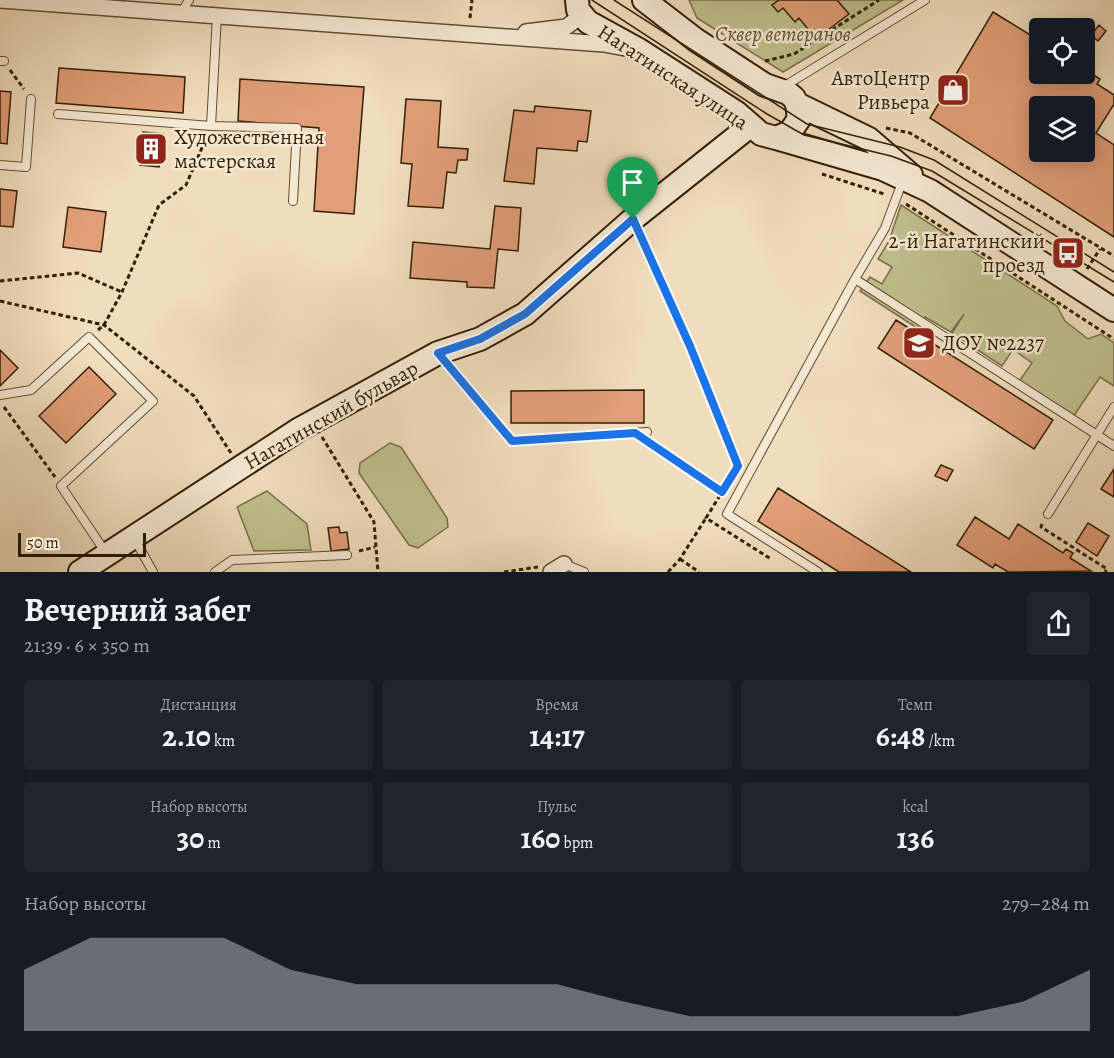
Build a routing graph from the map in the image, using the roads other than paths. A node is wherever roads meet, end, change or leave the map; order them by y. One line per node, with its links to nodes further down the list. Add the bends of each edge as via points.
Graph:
1 (0, 0): 5 (street)
2 (644, 0): 10 (street, Нагатинская улица)
3 (669, 0): 10 (street)
4 (925, 0): 12 (lane)
5 (103, 3): 7 (street)
6 (575, 4): 9 (street, via 577,19 566,27); 11 (street, Нагатинская улица, via 582,17 603,33)
7 (186, 6): 8 (street)
8 (217, 15): 9 (street); 16 (lane)
9 (484, 36): 11 (street)
10 (696, 40): 12 (street, Нагатинская улица, via 765,85)
11 (639, 50): 17 (street, Нагатинская улица, via 737,113)
12 (780, 89): 14 (street, Нагатинская улица)
13 (31, 99): 19 (lane, via 26,167)
14 (797, 104): 18 (street, via 799,119 793,128); 21 (street, Нагатинская улица, via 869,139)
15 (58, 114): 16 (lane)
16 (212, 126): 22 (lane, via 297,128)
17 (750, 126): 18 (street, Нагатинская улица); 25 (street, Нагатинский бульвар, via 633,219 525,314 480,339)
18 (776, 138): 20 (street, Нагатинская улица)
19 (0, 165)
20 (904, 178): 21 (street, Нагатинская улица); 23 (lane, via 885,228)
21 (930, 191): 24 (street, Нагатинская улица)
22 (293, 201)
23 (855, 279): 29 (lane); 40 (lane, via 727,514)
24 (1114, 310)
25 (438, 353): 28 (lane, via 512,441); 32 (street, Нагатинский бульвар, via 298,430)
26 (0, 395): 33 (lane, via 32,390 89,337 153,401 61,486)
27 (1114, 407): 29 (lane)
28 (647, 432)
29 (1096, 435): 30 (lane); 31 (lane)
30 (1114, 446)
31 (1048, 514)
32 (133, 537): 33 (street, Нагатинский бульвар); 37 (lane)
33 (107, 554): 36 (street, Нагатинский бульвар)
34 (347, 555): 38 (lane, via 232,560)
35 (557, 568): 39 (lane)
36 (80, 572)
37 (153, 572)
38 (215, 572)
39 (584, 572)
40 (818, 572)

